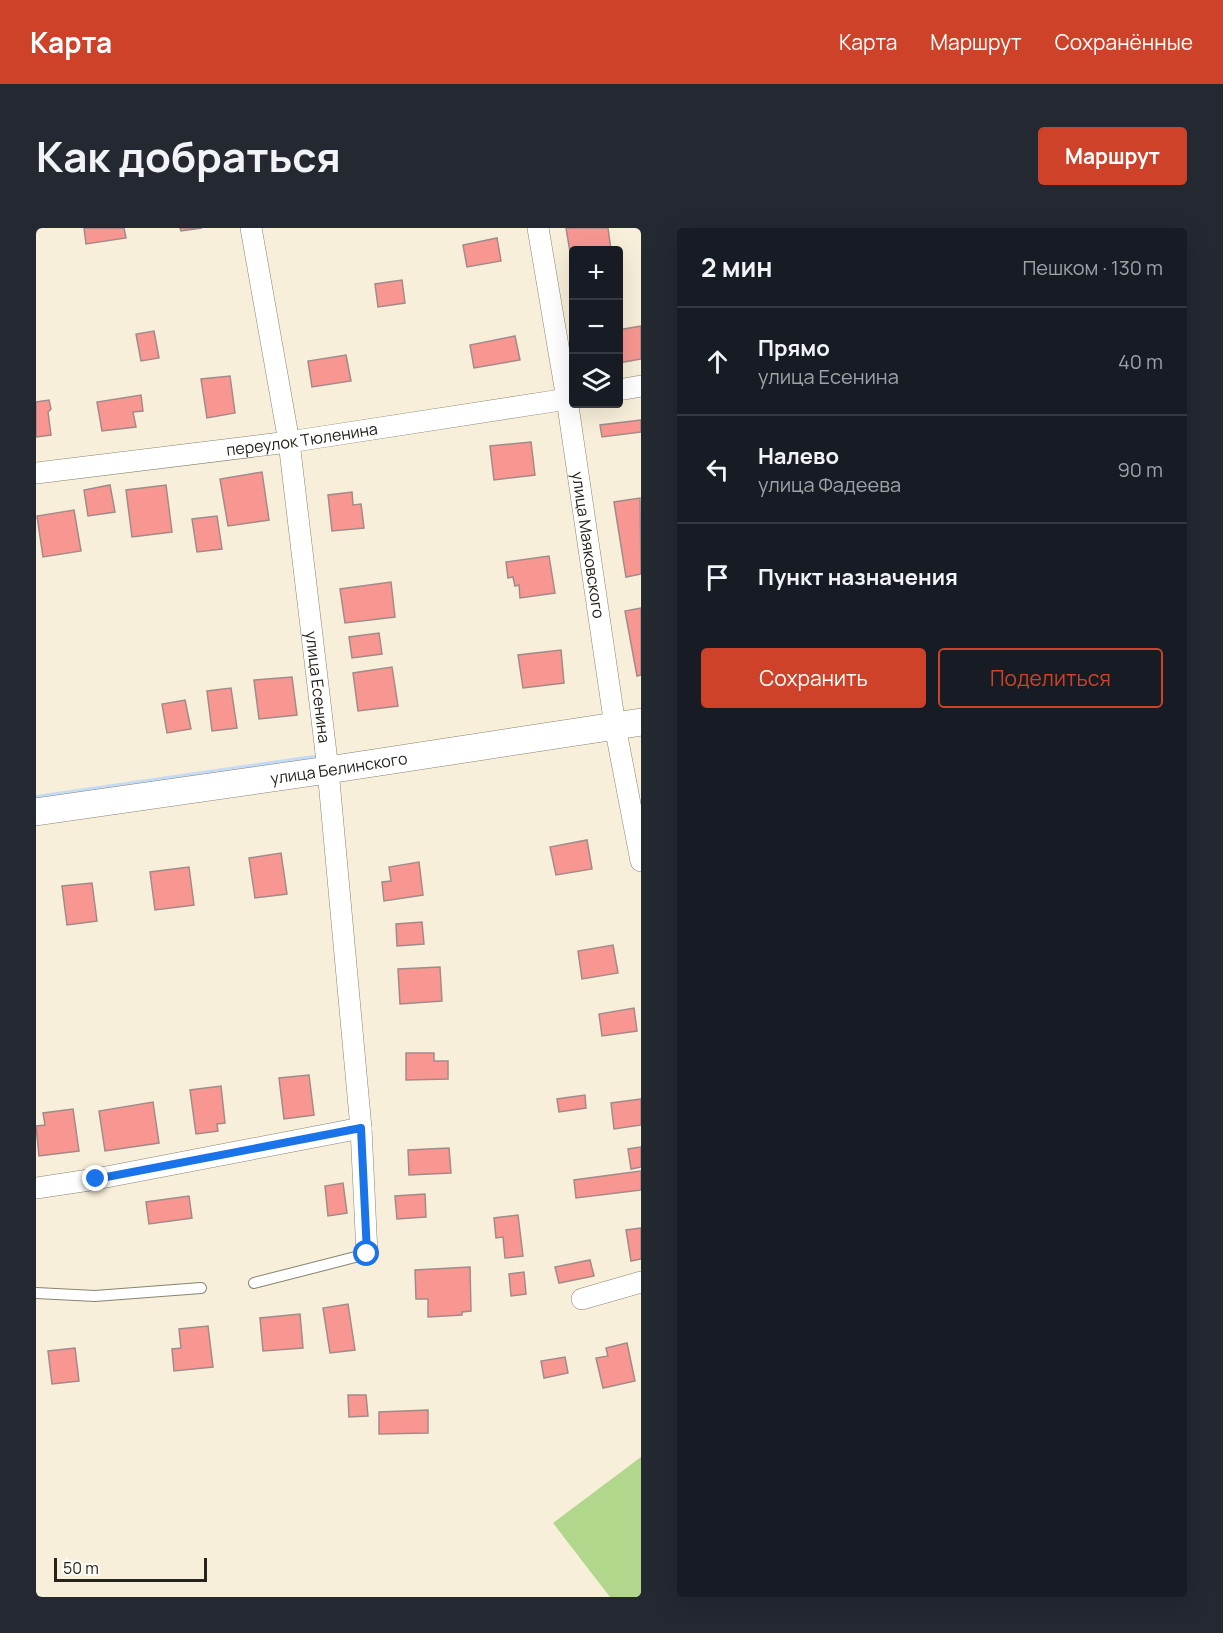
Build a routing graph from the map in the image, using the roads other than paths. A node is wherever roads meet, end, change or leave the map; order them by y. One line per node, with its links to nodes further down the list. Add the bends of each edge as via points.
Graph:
1 (251, 228): 8 (street, улица Есенина)
2 (538, 228): 5 (street, улица Маяковского)
3 (641, 387): 4 (street)
4 (623, 389)
5 (569, 393)
6 (569, 398): 8 (street, переулок Тюленина)
7 (572, 408): 10 (street, улица Маяковского)
8 (289, 442): 9 (street, переулок Тюленина); 11 (street, улица Есенина)
9 (36, 473)
10 (628, 724): 11 (street, улица Белинского); 13 (street, улица Маяковского)
11 (328, 770): 12 (street, улица Белинского); 14 (street, улица Есенина)
12 (36, 812)
13 (641, 861)
14 (361, 1128): 15 (street); 16 (street, улица Есенина)
15 (36, 1188)
16 (367, 1254): 18 (lane)
17 (641, 1282): 21 (street)
18 (254, 1284)
19 (201, 1288): 20 (lane, via 95,1296)
20 (36, 1293)
21 (582, 1299)

